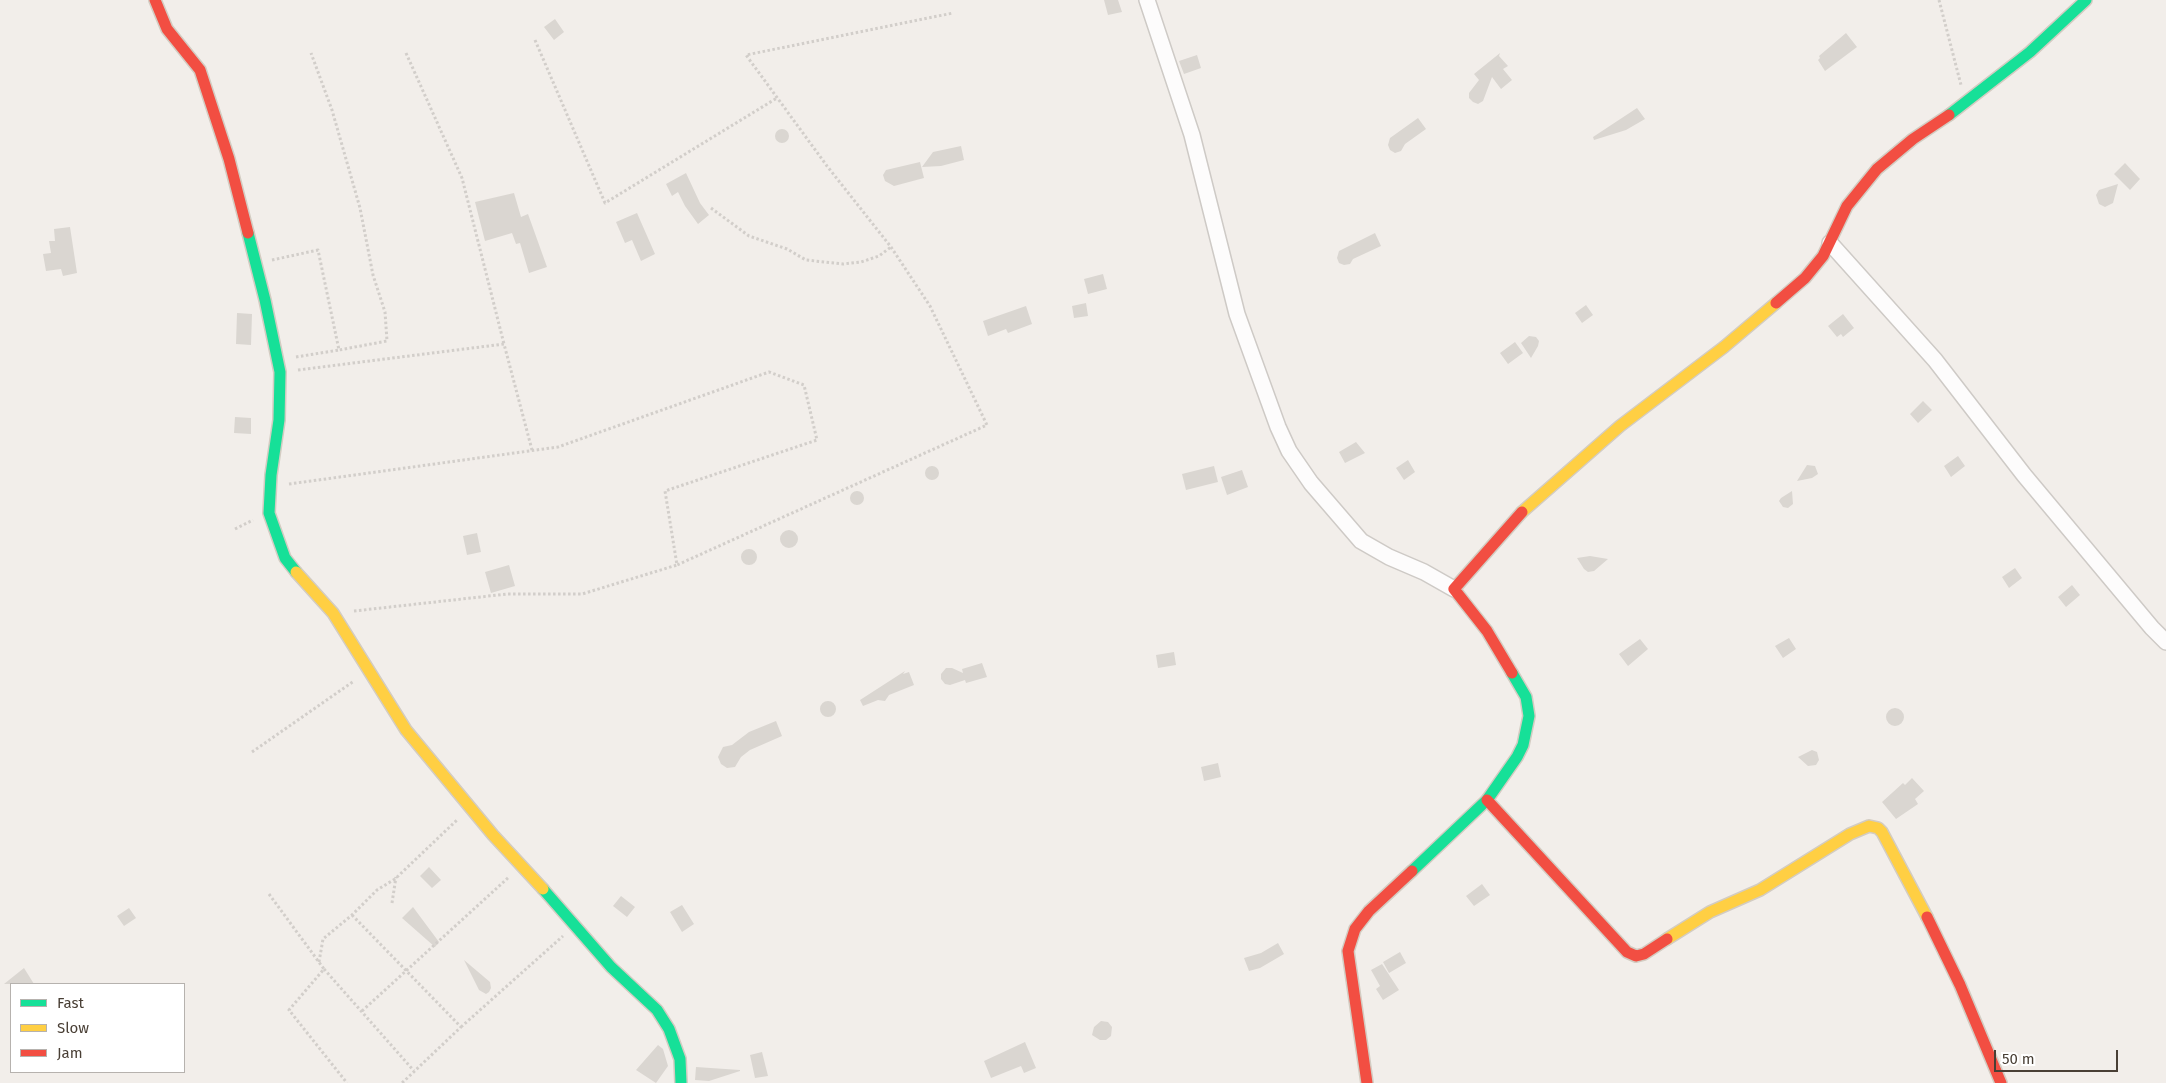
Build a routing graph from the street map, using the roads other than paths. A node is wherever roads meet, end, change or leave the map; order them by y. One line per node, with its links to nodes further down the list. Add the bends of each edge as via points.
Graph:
1 (155, 0): 8 (street, via 167,28 200,70 232,168 255,257 280,372 270,513 285,558 333,613 406,730 611,967 657,1010 669,1029 680,1059)
2 (1147, 0): 5 (street, via 1192,135 1237,314 1289,452 1328,505 1361,540)
3 (2086, 0): 4 (street, via 2030,52 1966,103 1913,139 1877,170 1847,206)
4 (1830, 243): 5 (street, via 1805,278 1724,347 1570,468 1521,513); 6 (street, via 1935,360 2024,476)
5 (1454, 589): 7 (street, via 1487,631 1521,688 1529,716 1523,745)
6 (2166, 642)
7 (1487, 800): 9 (street, via 1369,910 1355,929 1348,951); 10 (street, via 1628,952 1636,956 1710,912 1760,890 1850,834 1869,826 1878,828 1916,895 1960,985)
8 (681, 1083)
9 (1367, 1083)
10 (2001, 1083)

